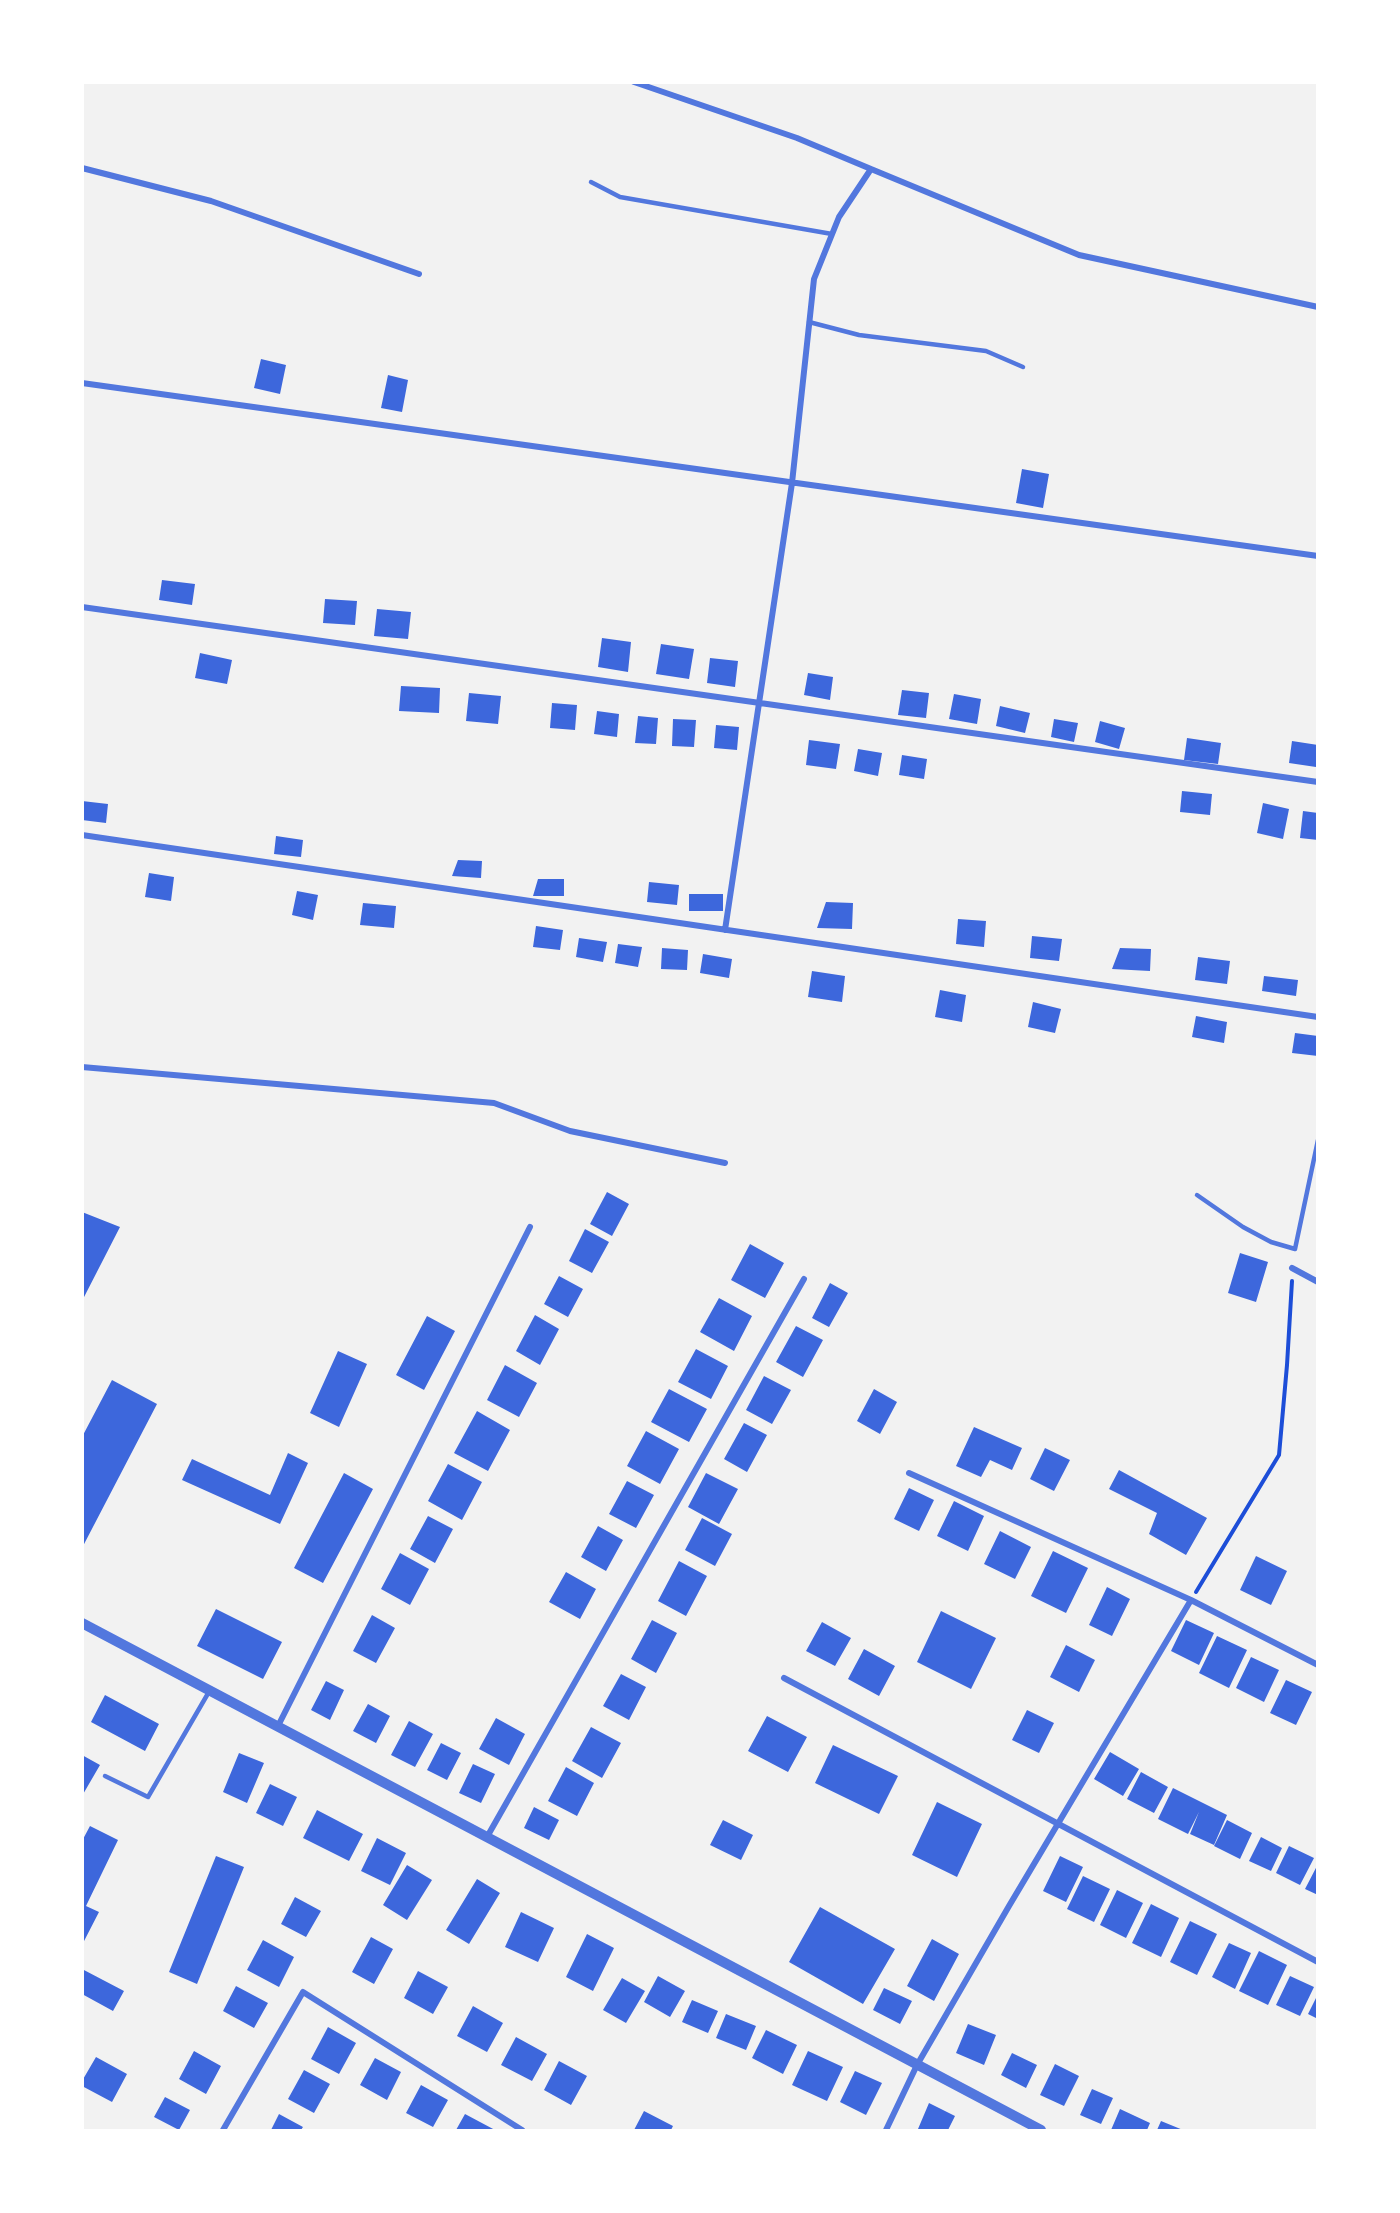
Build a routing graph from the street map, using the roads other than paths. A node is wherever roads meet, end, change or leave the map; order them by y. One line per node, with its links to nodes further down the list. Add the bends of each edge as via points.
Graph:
1 (634, 82): 3 (street, via 797,138)
2 (82, 168): 6 (street, via 211,201)
3 (871, 169): 5 (street); 7 (street, via 1079,255)
4 (591, 182): 5 (lane, via 620,197)
5 (832, 234): 8 (street, via 814,279)
6 (420, 274)
7 (1317, 307)
8 (809, 322): 9 (lane, via 859,335 986,351); 11 (street)
9 (1023, 367)
10 (82, 383): 11 (street)
11 (792, 483): 12 (street); 14 (street)
12 (1317, 556)
13 (82, 607): 14 (street)
14 (759, 704): 15 (street); 17 (street)
15 (1317, 782)
16 (82, 835): 17 (street)
17 (725, 930): 18 (street)
18 (1317, 1017)
19 (82, 1067): 21 (street, via 494,1103 570,1131)
20 (1317, 1140): 22 (lane, via 1295,1248 1271,1242 1243,1227)
21 (725, 1163)
22 (1197, 1195)
23 (530, 1227): 33 (street)
24 (1292, 1268): 26 (street)
25 (804, 1280): 36 (street)
26 (1317, 1282)
27 (909, 1473): 28 (street)
28 (1191, 1600): 30 (street); 35 (street)
29 (82, 1623): 32 (street)
30 (1317, 1665)
31 (784, 1678): 35 (street)
32 (210, 1690): 33 (street); 34 (lane, via 148,1797)
33 (278, 1726): 36 (street)
34 (105, 1776)
35 (1058, 1824): 37 (street); 38 (street)
36 (487, 1837): 38 (street)
37 (1317, 1962)
38 (917, 2065): 41 (street); 42 (street)
39 (223, 2130): 40 (street, via 303,1992)
40 (522, 2130)
41 (886, 2130)
42 (1041, 2130)

